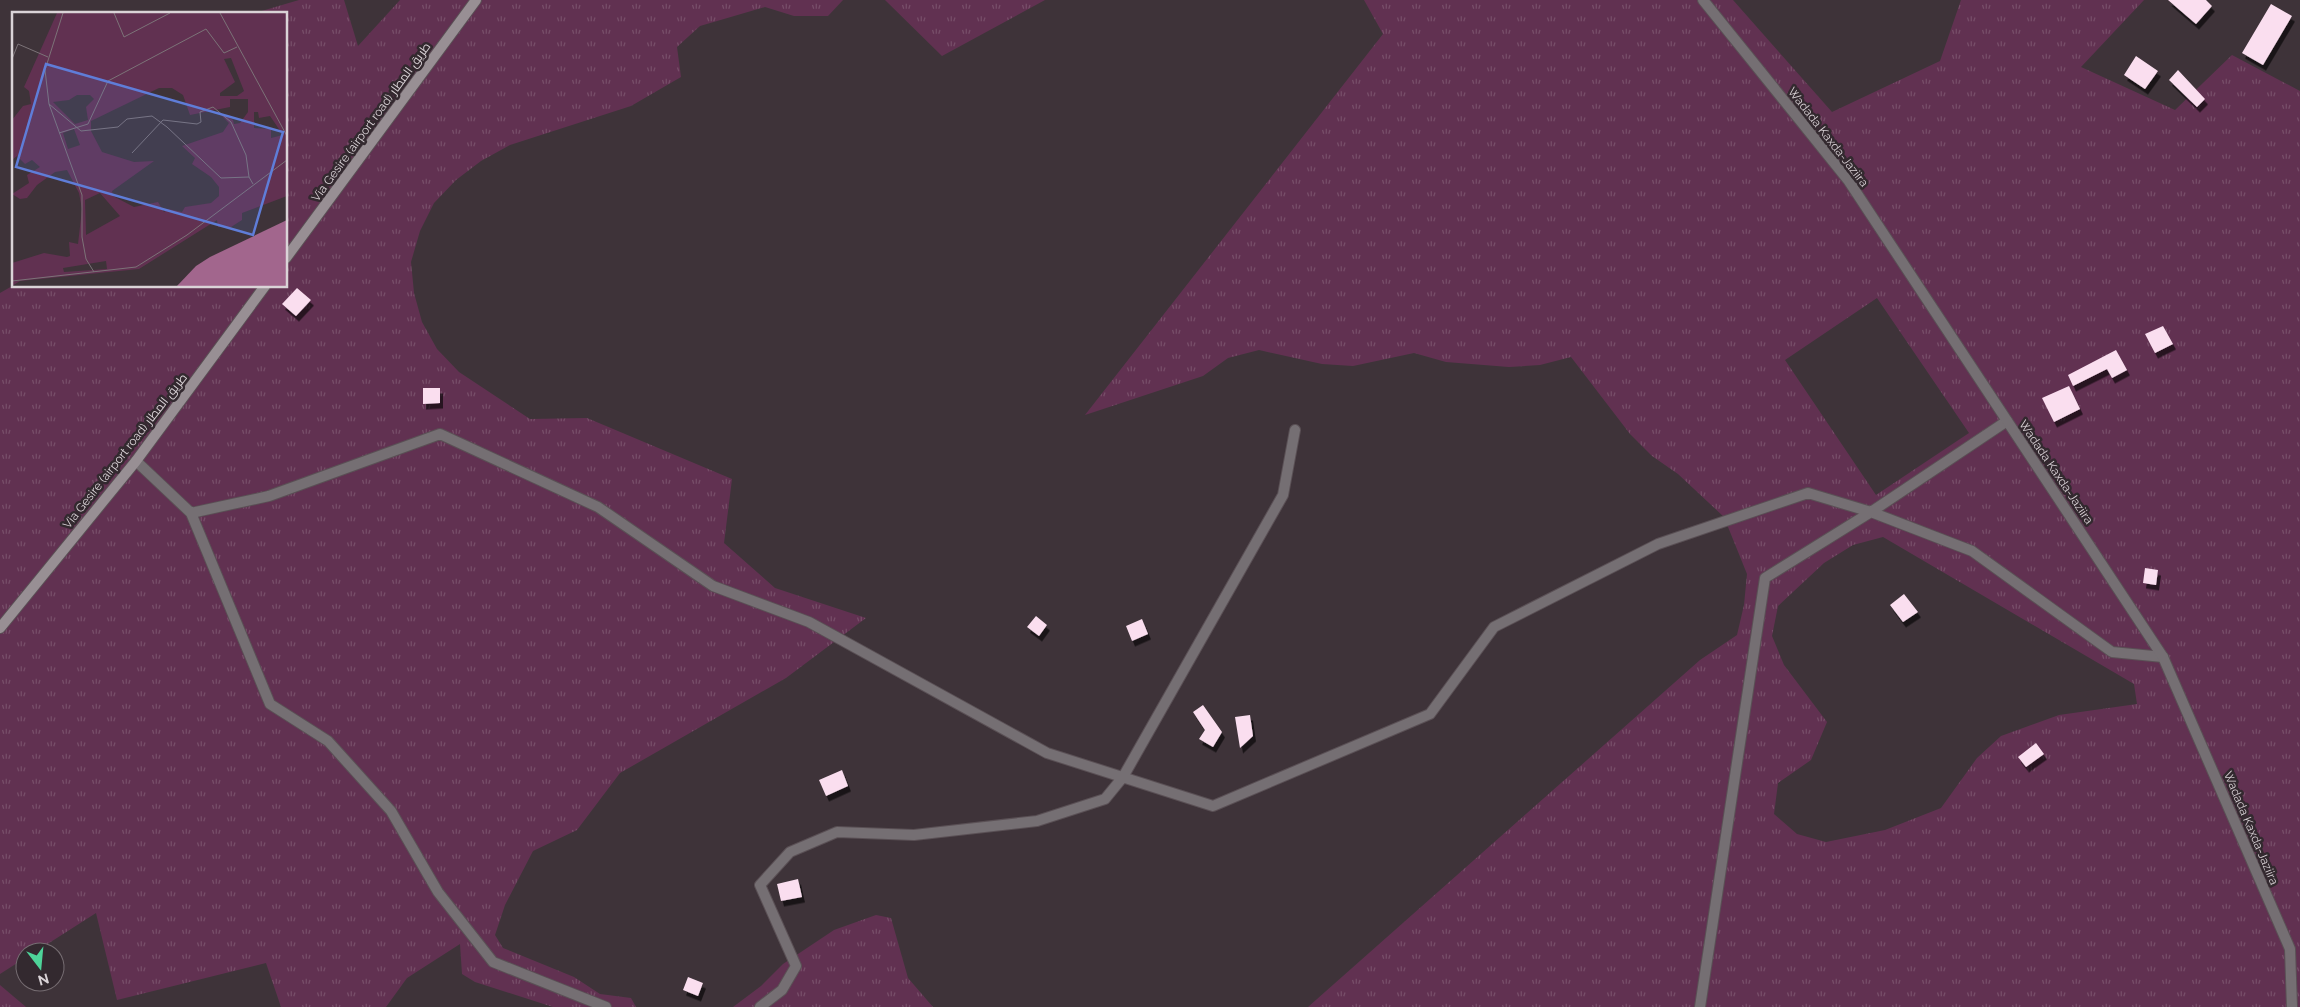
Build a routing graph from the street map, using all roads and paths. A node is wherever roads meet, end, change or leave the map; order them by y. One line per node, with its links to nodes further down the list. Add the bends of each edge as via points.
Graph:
1 (476, 0): 3 (main road, Via Gesire (airport road) طريق المطار)
2 (1703, 0): 5 (street, Wadada Kaxda-Jaziira, via 1848,180)
3 (288, 255)
4 (264, 288): 7 (main road, Via Gesire (airport road) طريق المطار)
5 (2006, 420): 8 (street); 11 (street, Wadada Kaxda-Jaziira)
6 (1295, 430): 12 (street, via 1283,495)
7 (136, 461): 9 (street); 10 (main road, Via Gesire (airport road) طريق المطار)
8 (1872, 512): 11 (street, via 1972,551 2112,652); 12 (street, via 1808,494 1658,544 1494,628 1430,714 1213,806); 15 (street, via 1765,578)
9 (191, 513): 12 (street, via 268,496 440,434 598,507 713,586 809,622 1047,752); 13 (street, via 270,704 328,741 391,811 438,892 493,962)
10 (0, 628)
11 (2163, 657): 16 (street, Wadada Kaxda-Jaziira, via 2290,949)
12 (1123, 777): 14 (street, via 1105,799 1037,821 914,835 837,832 790,852 760,885 796,966 782,990)
13 (606, 1007)
14 (760, 1007)
15 (1700, 1007)
16 (2292, 1007)

